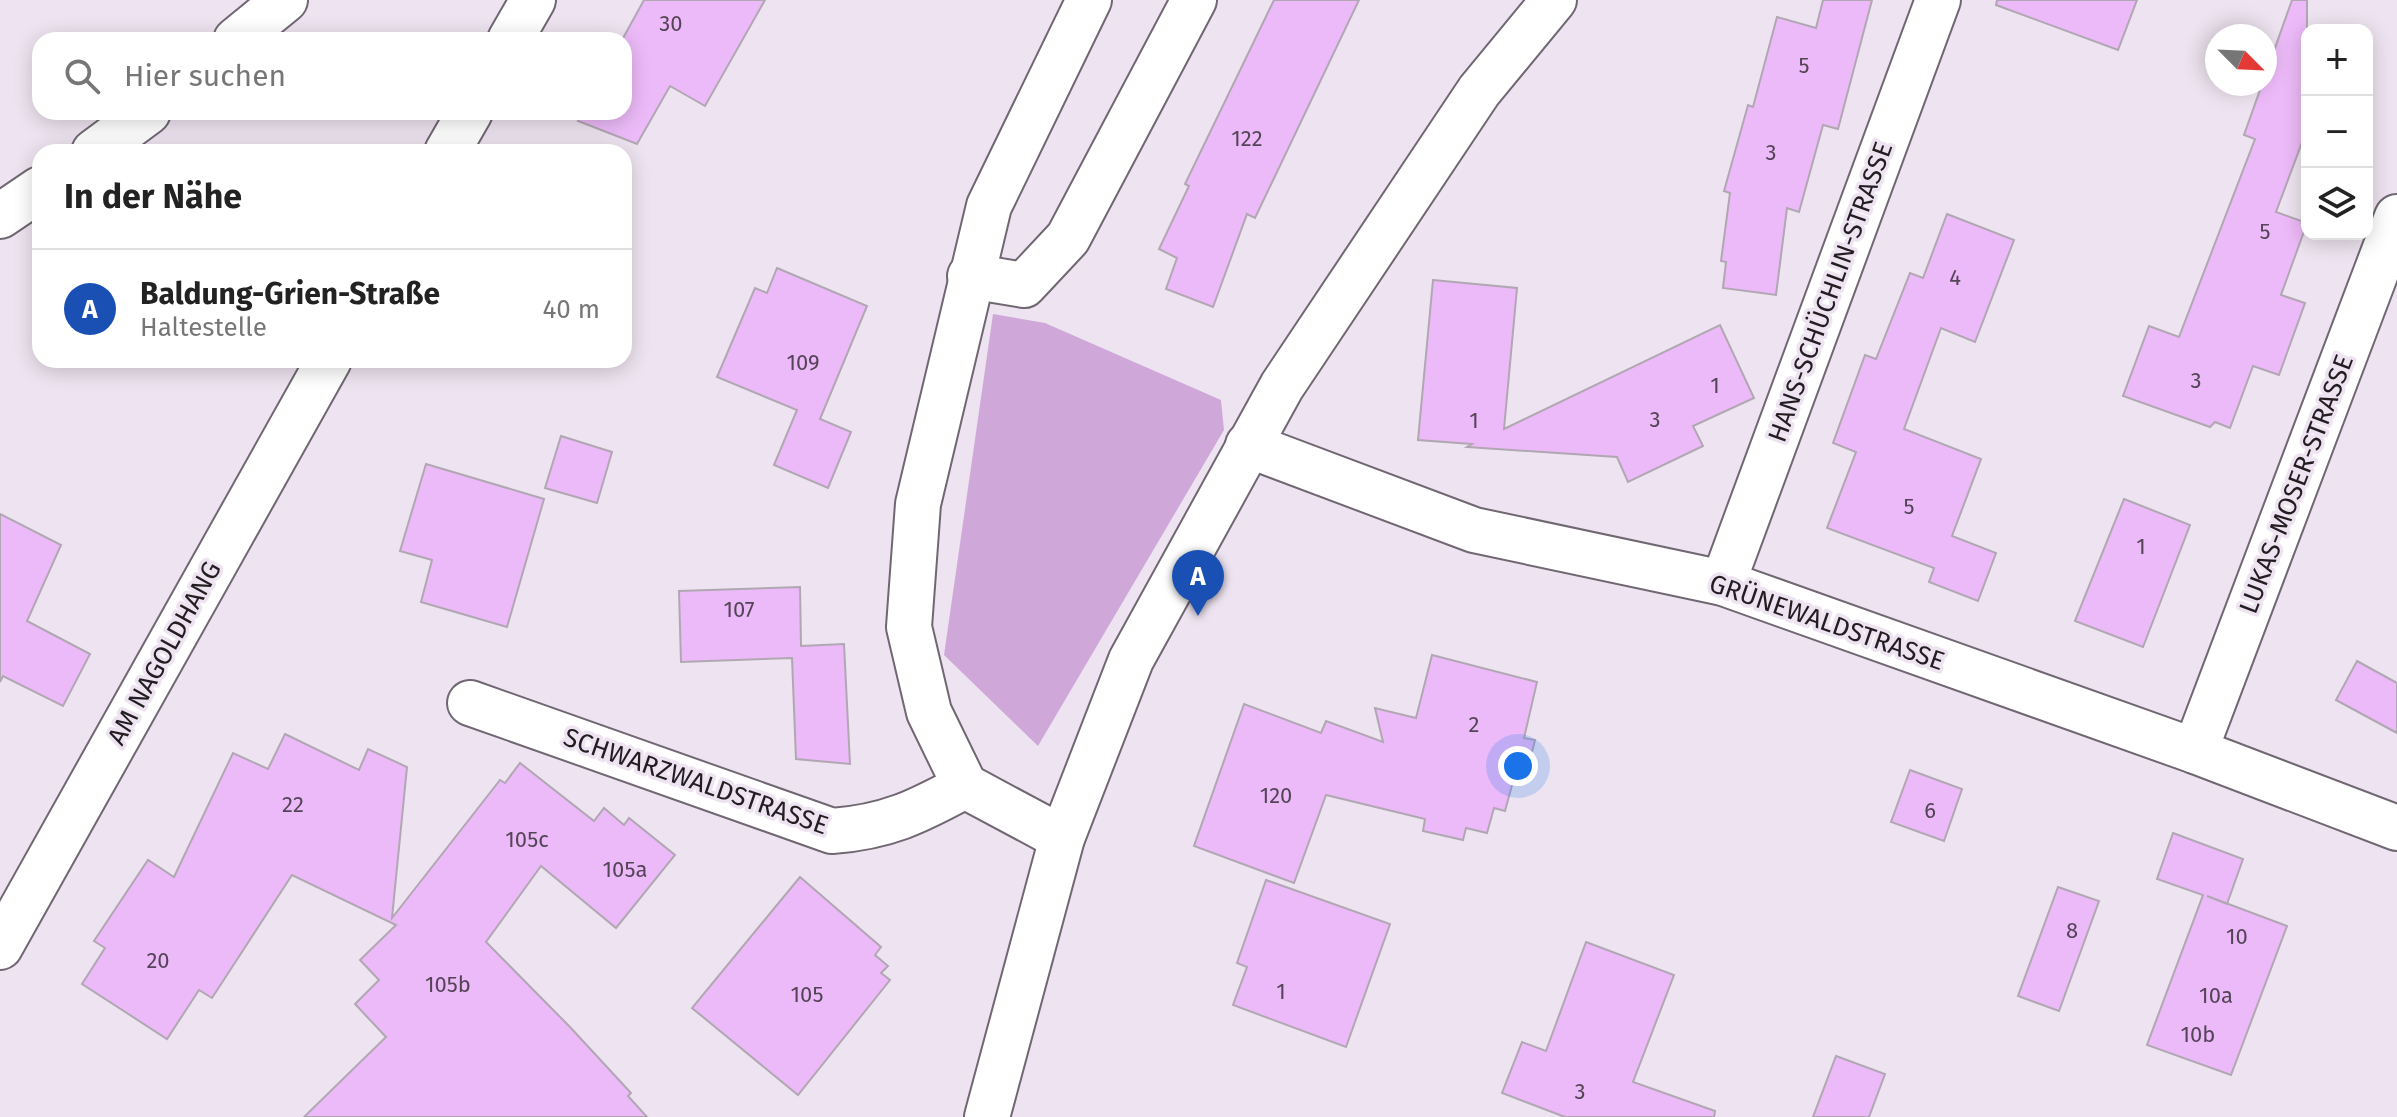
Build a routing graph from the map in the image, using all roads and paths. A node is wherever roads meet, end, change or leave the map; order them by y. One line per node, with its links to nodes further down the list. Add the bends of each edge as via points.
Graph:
1 (285, 0): 7 (street)
2 (533, 0): 8 (street)
3 (1089, 0): 16 (street, via 989,206)
4 (1194, 0): 16 (street, via 1068,238 1024,285)
5 (1554, 0): 18 (street, via 1479,91)
6 (1938, 0): 19 (street, HANS-SCHÜCHLIN-STRASSE)
7 (246, 32)
8 (515, 32)
9 (137, 120): 11 (street)
10 (465, 120): 12 (street)
11 (105, 144)
12 (452, 144)
13 (32, 194): 14 (street)
14 (0, 216)
15 (2397, 217): 21 (street, LUKAS-MOSER-STRASSE)
16 (970, 276): 22 (street, via 918,504 909,627 929,712)
17 (325, 368): 25 (street, AM NAGOLDHANG)
18 (1248, 445): 19 (street, GRÜNEWALDSTRASSE, via 1474,530); 24 (street, via 1131,660)
19 (1723, 583): 21 (street, GRÜNEWALDSTRASSE)
20 (470, 703): 22 (street, SCHWARZWALDSTRASSE, via 832,831 873,828 913,815)
21 (2195, 751): 23 (street, GRÜNEWALDSTRASSE)
22 (965, 786): 24 (street)
23 (2397, 828)
24 (1062, 838): 26 (street)
25 (0, 947)
26 (987, 1117)

